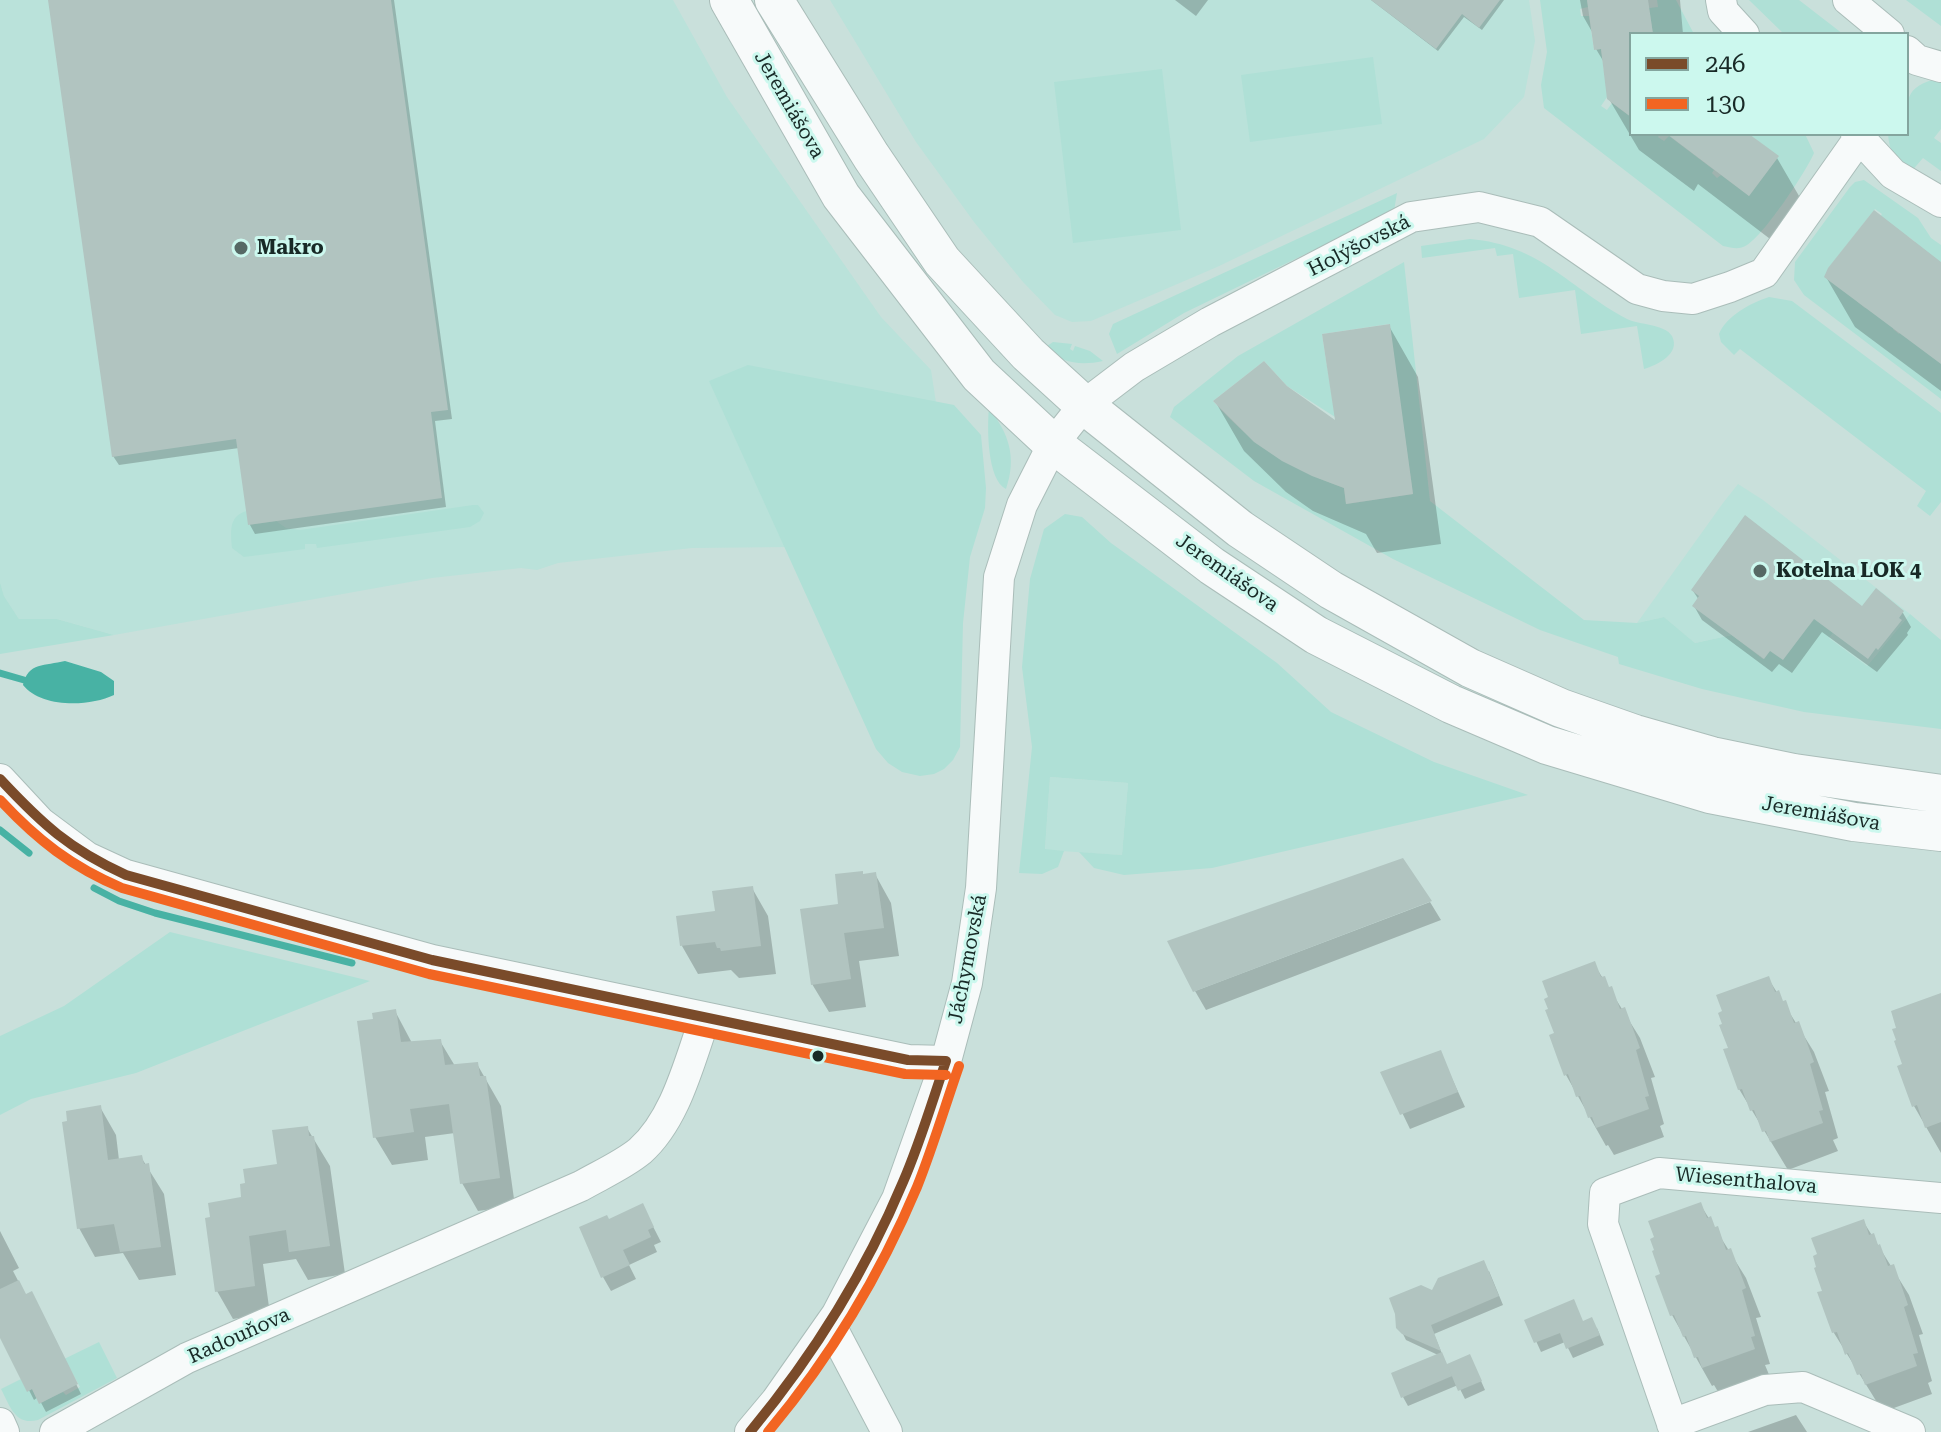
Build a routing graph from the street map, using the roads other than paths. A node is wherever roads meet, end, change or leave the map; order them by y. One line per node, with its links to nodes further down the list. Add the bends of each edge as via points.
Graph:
1 (729, 0): 11 (main road, Jeremiášova, via 841,196 979,375)
2 (774, 0): 10 (main road, Jeremiášova, via 942,261 1028,354)
3 (1721, 0): 5 (street, via 1723,11)
4 (1848, 0): 6 (street)
5 (1742, 32)
6 (1887, 32)
7 (1858, 136): 10 (street, Holýšovská, via 1764,273 1730,287 1693,299 1637,289 1540,222 1479,207 1411,217 1210,322 1134,367)
8 (1860, 136): 9 (street, via 1893,174)
9 (1941, 202)
10 (1084, 405): 11 (street, Holýšovská); 13 (main road, Jeremiášova, via 1240,529 1331,590 1470,668 1561,708 1712,756)
11 (1053, 444): 14 (main road, Jeremiášova, via 1212,566 1316,635 1451,704 1547,745 1710,794 1854,822); 16 (street, Jáchymovská, via 1022,505 999,577 981,888 967,983)
12 (0, 779): 15 (street, via 40,822 87,857 126,875 432,960)
13 (1941, 794)
14 (1941, 832)
15 (705, 1018): 16 (street, via 908,1060); 22 (street, Radouňova, via 661,1127 639,1152 581,1186 187,1358)
16 (946, 1061): 18 (street, Jáchymovská, via 897,1199)
17 (1941, 1198): 20 (street, Wiesenthalova, via 1659,1173 1605,1193 1603,1224)
18 (830, 1324): 23 (street, Jáchymovská); 24 (street)
19 (0, 1423): 21 (street)
20 (1674, 1428): 25 (street, Wiesenthalova, via 1765,1390 1803,1387)
21 (4, 1432)
22 (55, 1432)
23 (750, 1432)
24 (887, 1432)
25 (1910, 1432)

